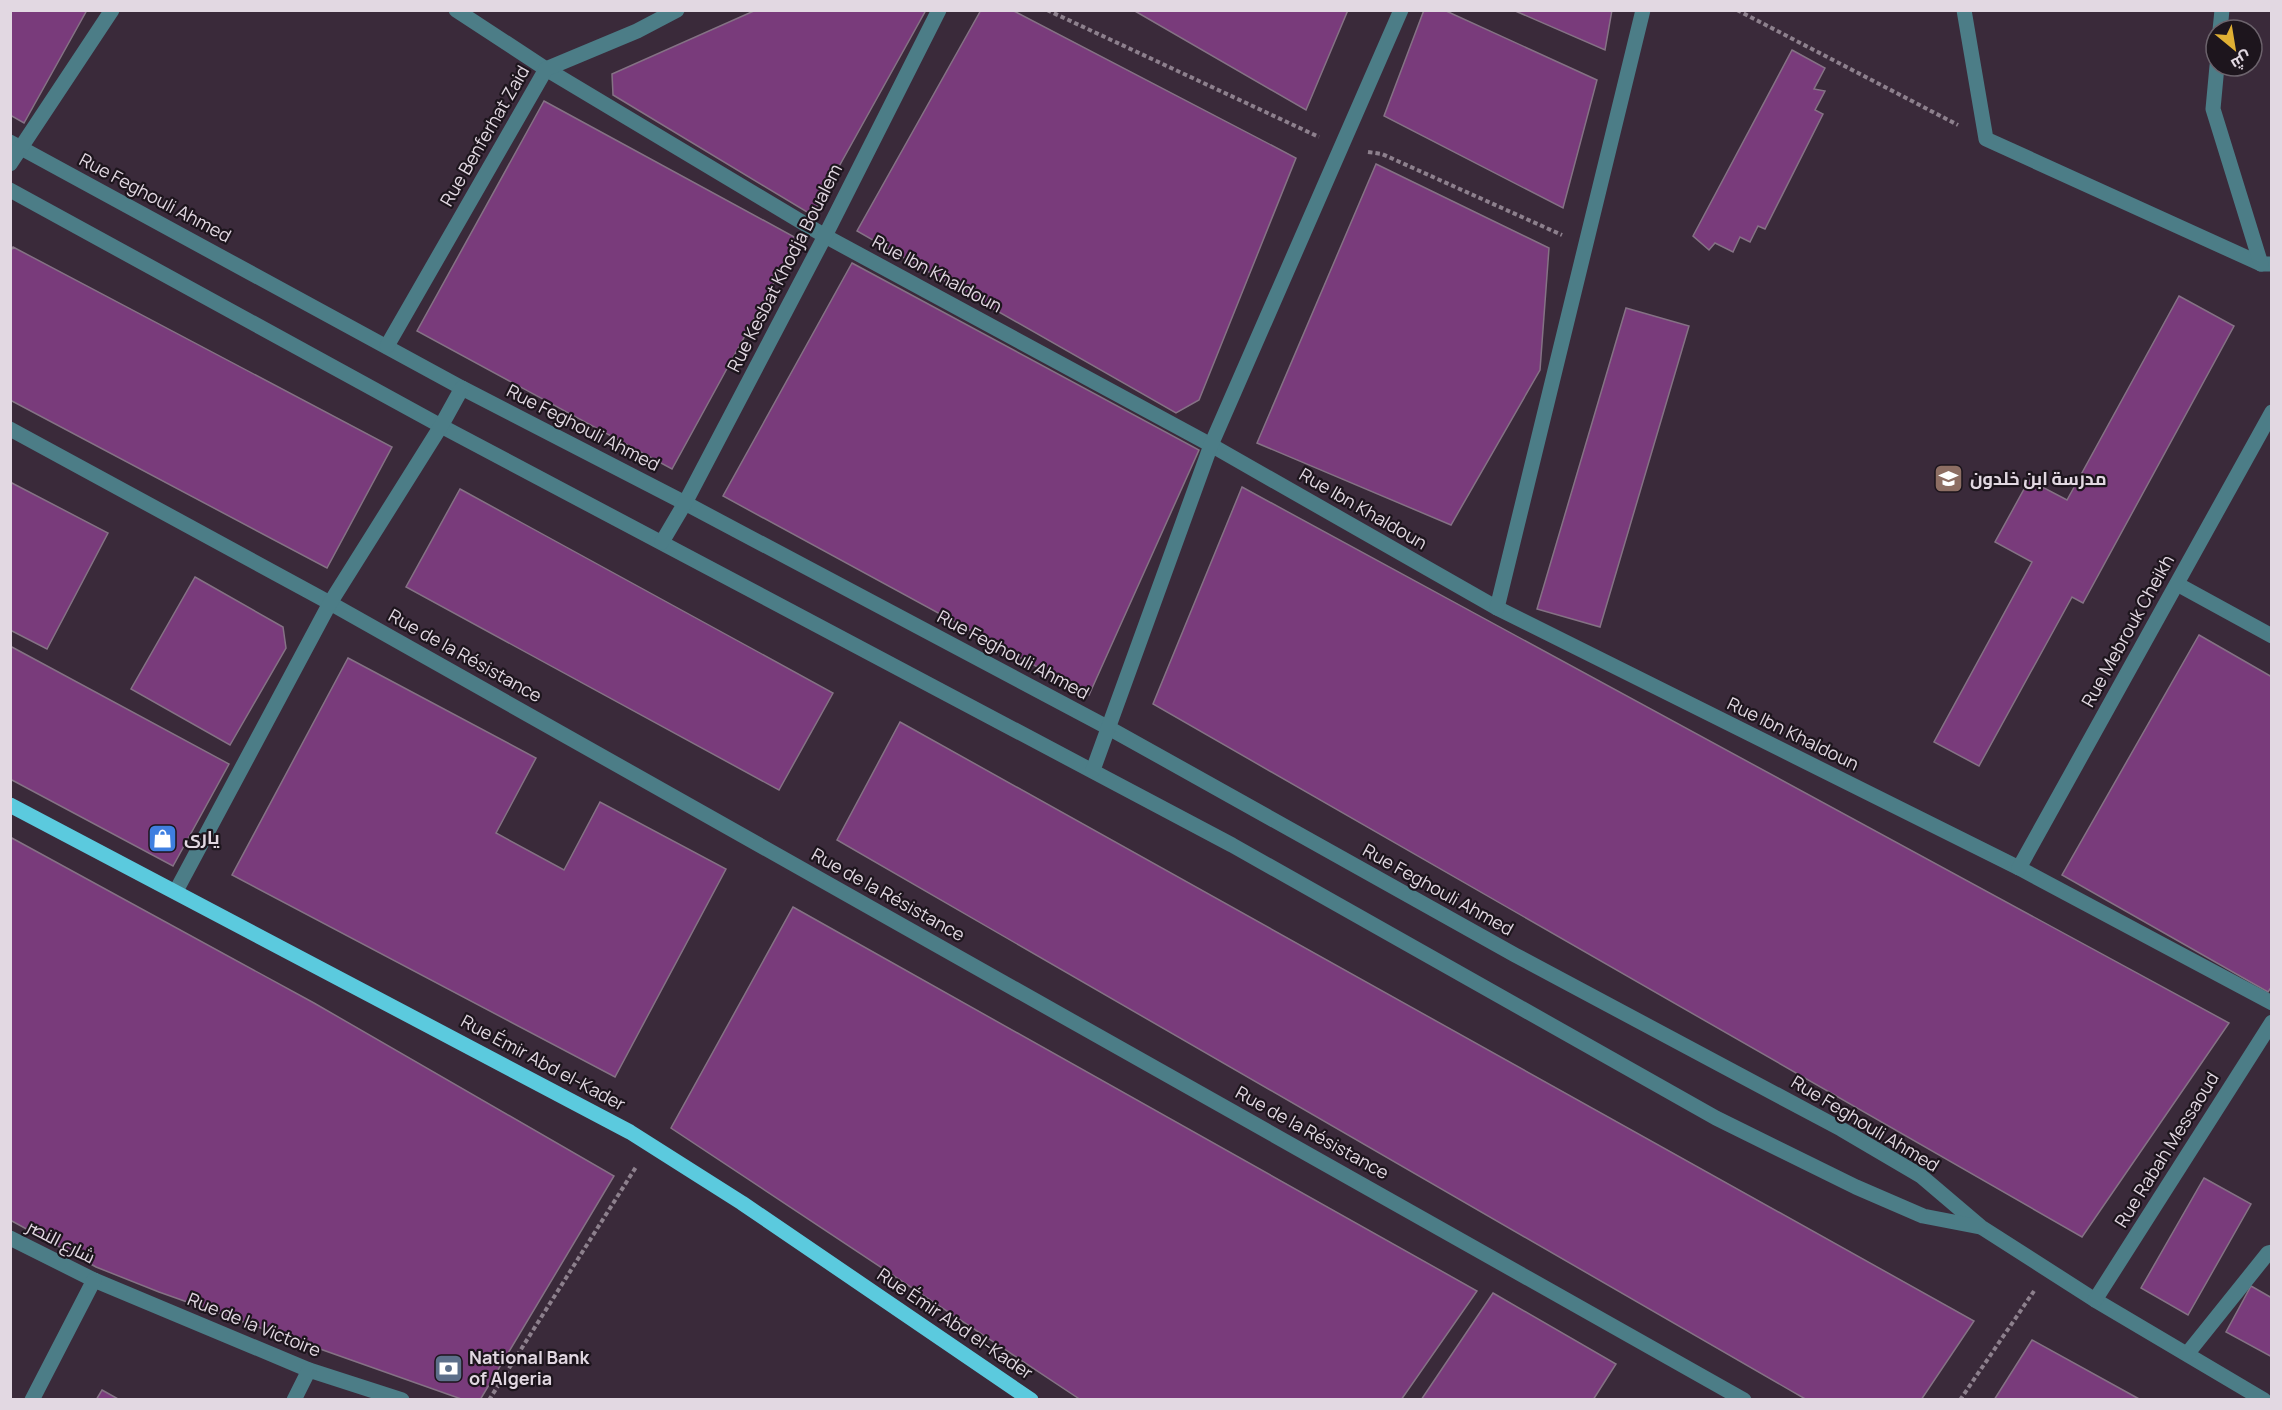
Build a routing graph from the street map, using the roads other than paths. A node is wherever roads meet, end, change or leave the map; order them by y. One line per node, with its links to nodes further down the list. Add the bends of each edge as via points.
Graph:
1 (112, 10): 10 (street)
2 (456, 10): 8 (street, Rue Ibn Khaldoun)
3 (676, 10): 8 (street, Rue Benferhat Zaid, via 637,31)
4 (939, 10): 13 (street, Rue Kesbat Khodja Boualem)
5 (1401, 10): 20 (street)
6 (1644, 10): 25 (street)
7 (1964, 10): 14 (street, via 1986,139)
8 (546, 69): 13 (street, Rue Ibn Khaldoun); 15 (street, Rue Benferhat Zaid)
9 (2216, 78): 14 (street, via 2213,109)
10 (15, 145): 11 (street); 15 (street, Rue Feghouli Ahmed)
11 (10, 164)
12 (10, 190): 18 (street, Rue Feghouli Ahmed)
13 (825, 236): 20 (street, Rue Ibn Khaldoun); 21 (street, Rue Kesbat Khodja Boualem)
14 (2266, 264)
15 (387, 346): 16 (street, Rue Feghouli Ahmed)
16 (462, 388): 18 (street); 21 (street, Rue Feghouli Ahmed)
17 (2271, 412): 23 (street, Rue Mebrouk Cheikh)
18 (441, 426): 22 (street, Rue Feghouli Ahmed); 24 (street)
19 (10, 429): 24 (street, Rue de la Résistance)
20 (1211, 445): 25 (street, Rue Ibn Khaldoun); 27 (street)
21 (685, 503): 22 (street, Rue Kesbat Khodja Boualem); 27 (street, Rue Feghouli Ahmed)
22 (662, 542): 28 (street, Rue Feghouli Ahmed)
23 (2176, 584): 26 (street); 30 (street, Rue Mebrouk Cheikh)
24 (330, 603): 31 (street); 45 (street, Rue de la Résistance)
25 (1497, 608): 30 (street, Rue Ibn Khaldoun)
26 (2271, 636)
27 (1109, 728): 28 (street); 34 (street, Rue Feghouli Ahmed, via 1515,955 1841,1129 1921,1176)
28 (1093, 770): 34 (street, Rue Feghouli Ahmed, via 1716,1118 1923,1216)
29 (10, 805): 31 (main road, Rue Émir Abd el-Kader)
30 (2019, 868): 32 (street, Rue Ibn Khaldoun)
31 (176, 891): 44 (main road, Rue Émir Abd el-Kader, via 650,1144)
32 (2271, 1003)
33 (2271, 1022): 38 (street, Rue Rabah Messaoud)
34 (1981, 1227): 38 (street, Rue Feghouli Ahmed)
35 (10, 1238): 37 (street, شارع النصر)
36 (2271, 1252): 39 (street)
37 (94, 1280): 40 (street, Rue de la Victoire); 41 (street)
38 (2095, 1300): 39 (street, Rue Feghouli Ahmed)
39 (2187, 1354): 46 (street, Rue Feghouli Ahmed)
40 (309, 1370): 42 (street); 43 (street, Rue de la Victoire)
41 (32, 1400)
42 (294, 1400)
43 (402, 1400)
44 (1032, 1400)
45 (1744, 1400)
46 (2264, 1400)

